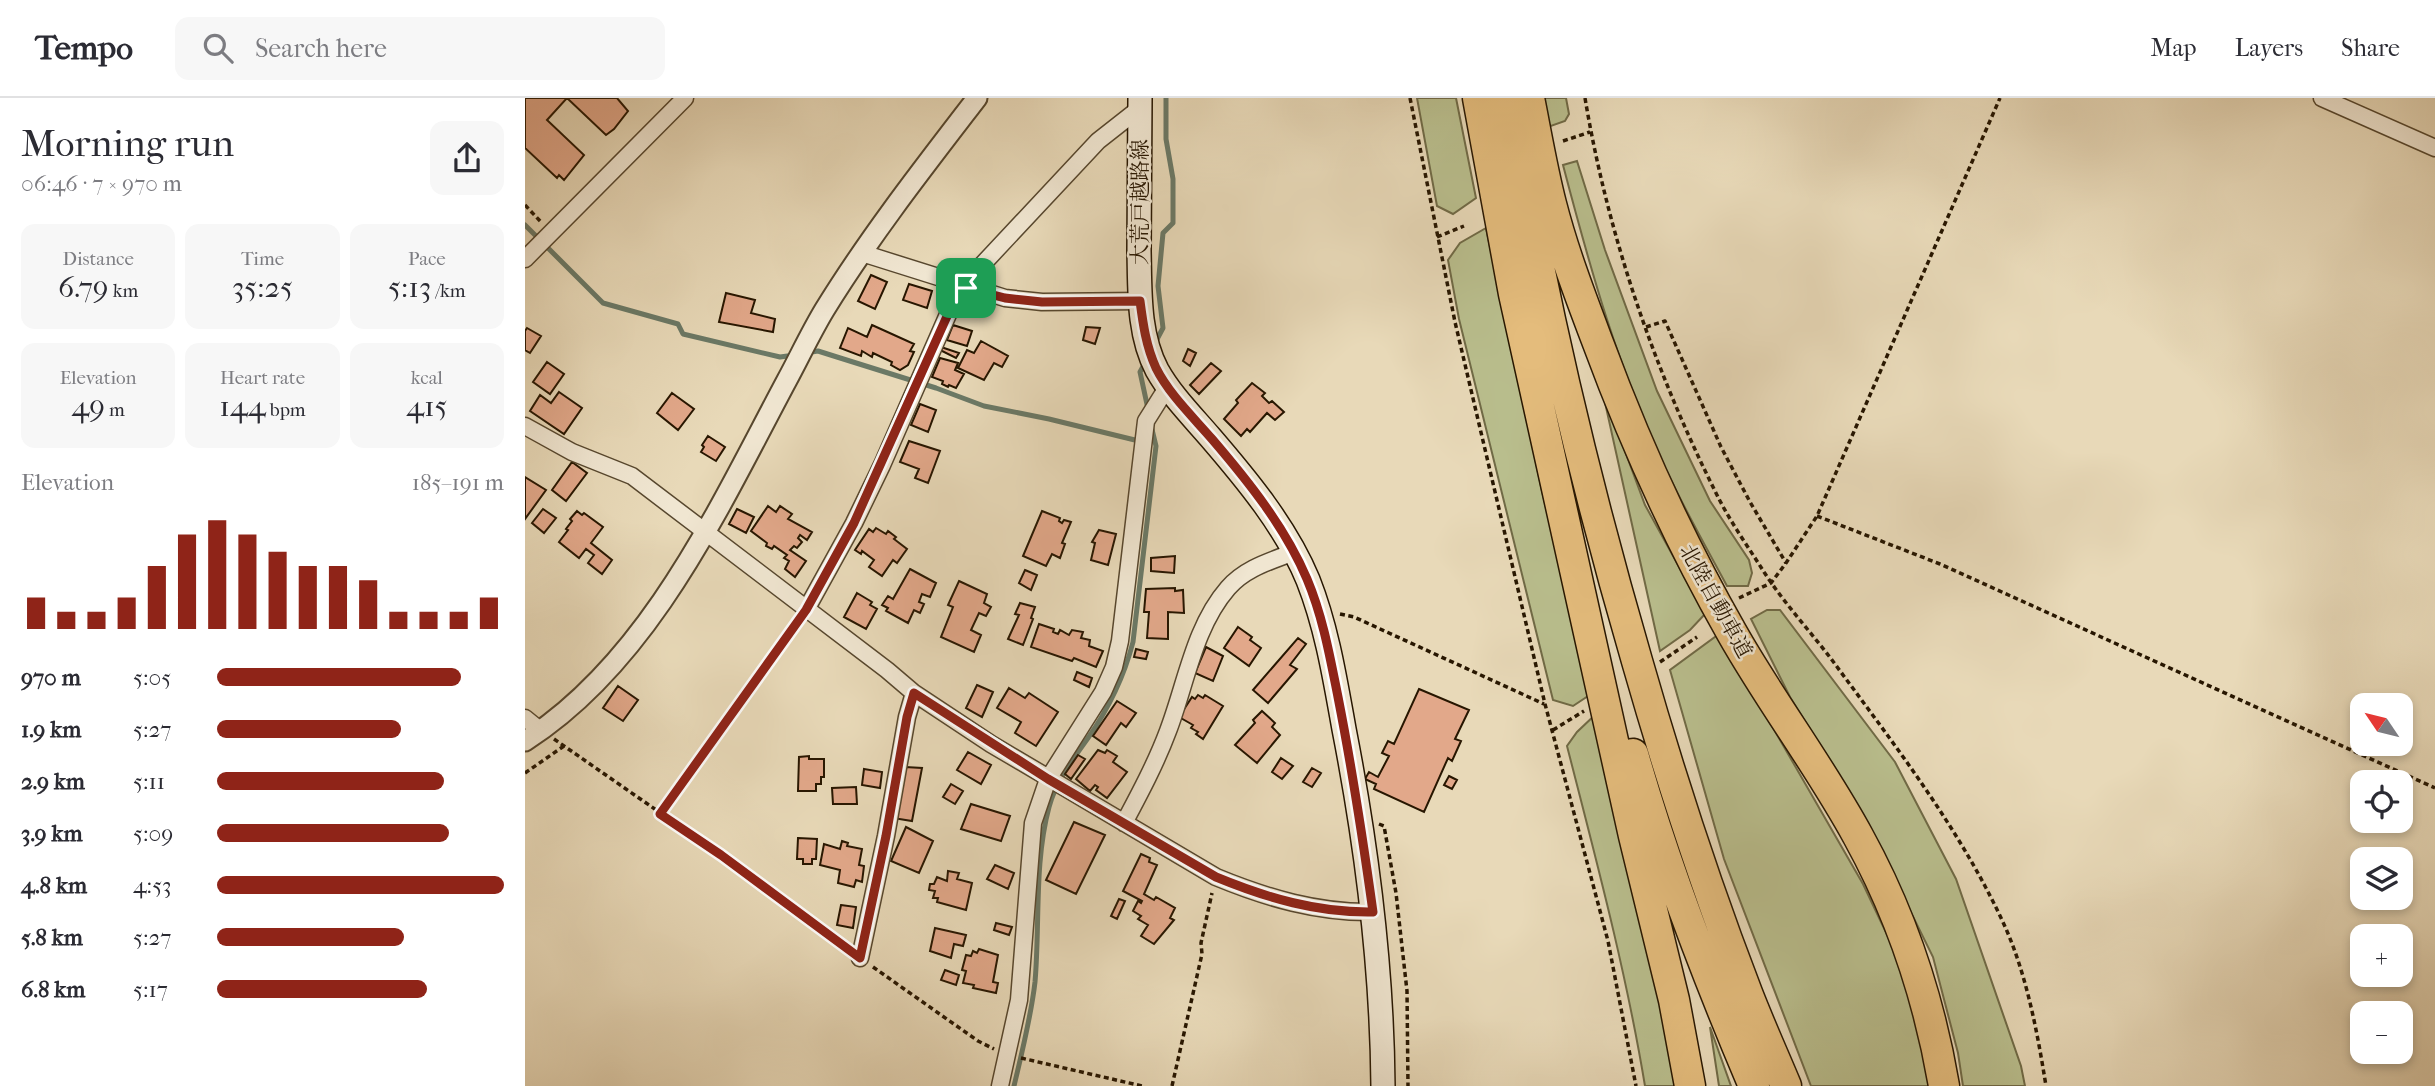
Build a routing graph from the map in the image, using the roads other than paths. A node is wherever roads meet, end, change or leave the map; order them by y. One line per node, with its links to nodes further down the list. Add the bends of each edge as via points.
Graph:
1 (685, 98): 10 (street)
2 (977, 98): 9 (street)
3 (1478, 98): 15 (highway, via 1514,294)
4 (1509, 98): 30 (highway, via 1542,289 1622,609 1707,883)
5 (1529, 98): 31 (highway, 北陸自動車道, via 1551,205 1620,403 1659,492 1727,624 1833,794 1881,881 1916,968)
6 (2322, 98): 8 (street)
7 (1140, 103): 11 (street, via 1098,141 981,266); 12 (main road, 大荒戸越路線)
8 (2435, 148)
9 (862, 253): 11 (street); 16 (street, via 824,311)
10 (525, 259)
11 (966, 288): 12 (street, via 1042,302); 18 (street, via 953,303 854,523)
12 (1140, 301): 13 (main road, 大荒戸越路線, via 1148,349)
13 (1168, 386): 17 (main road, 大荒戸越路線, via 1233,464); 22 (street, via 1146,421 1114,667)
14 (525, 426): 16 (street, via 572,452 632,476)
15 (1548, 443): 28 (highway); 29 (highway, via 1639,772 1719,1004)
16 (705, 532): 18 (street); 21 (street, via 608,670)
17 (1294, 552): 23 (street, via 1253,568 1219,600 1196,646 1154,768); 24 (main road, 大荒戸越路線, via 1322,619)
18 (806, 610): 19 (street)
19 (914, 693): 22 (street); 25 (street)
20 (525, 718): 21 (street)
21 (533, 736)
22 (1048, 779): 23 (street); 26 (street, via 1033,823 1020,1000)
23 (1124, 823): 24 (street, via 1216,877 1246,889 1324,910)
24 (1373, 912): 27 (main road, 大荒戸越路線)
25 (860, 958)
26 (1000, 1086)
27 (1383, 1086)
28 (1690, 1086)
29 (1754, 1086)
30 (1786, 1086)
31 (1944, 1086)

